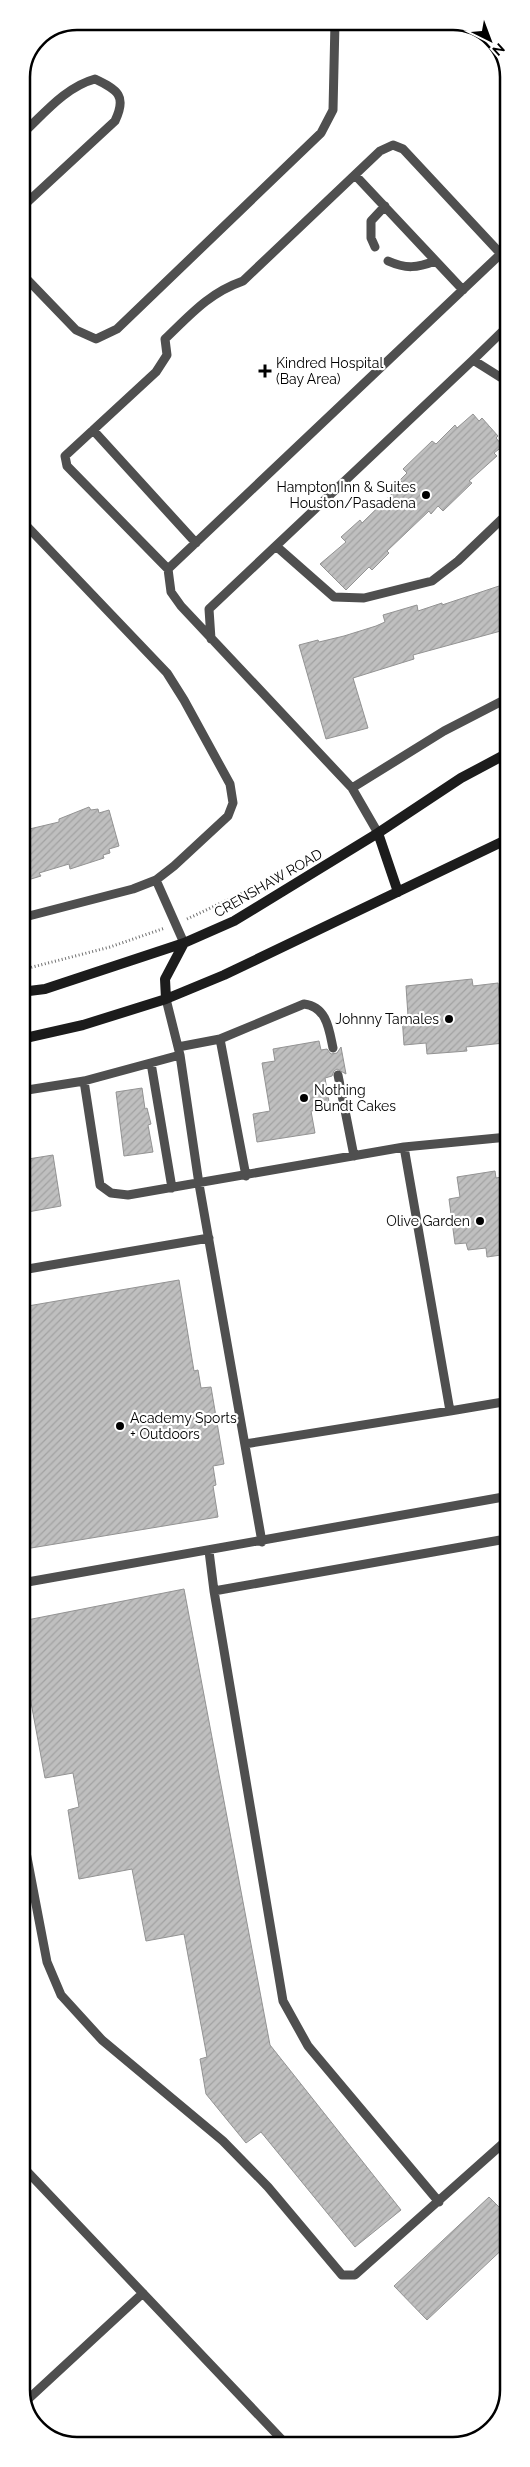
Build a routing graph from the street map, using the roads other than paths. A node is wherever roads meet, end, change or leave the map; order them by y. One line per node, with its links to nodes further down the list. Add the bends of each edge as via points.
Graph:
1 (335, 30): 11 (lane, via 332,110 321,133 117,329 96,339 76,330)
2 (30, 127): 4 (lane, via 84,82 95,79 113,88 120,98 120,110 115,121)
3 (356, 174): 5 (lane); 6 (lane, via 380,151 393,145 403,148); 16 (lane, via 244,281 209,296 166,339 167,355 156,372)
4 (30, 200)
5 (385, 206): 7 (lane, via 371,221 371,238); 10 (lane)
6 (500, 245)
7 (375, 247)
8 (500, 255): 12 (lane)
9 (388, 261): 10 (lane, via 403,267 419,268)
10 (435, 261): 12 (lane)
11 (30, 282)
12 (463, 290): 19 (lane)
13 (500, 334): 14 (lane)
14 (473, 360): 15 (lane); 20 (lane)
15 (500, 377)
16 (93, 430): 19 (lane); 21 (lane, via 65,456 67,466)
17 (500, 521): 20 (lane, via 458,561 432,580 364,598 334,597)
18 (30, 529): 28 (lane, via 166,673 230,784 233,803 228,816)
19 (196, 543): 21 (lane)
20 (276, 546): 22 (lane, via 209,609)
21 (168, 569): 22 (lane, via 172,592)
22 (210, 639): 25 (lane)
23 (500, 702): 25 (lane, via 444,731)
24 (500, 757): 26 (main road, CRENSHAW ROAD, via 461,778)
25 (352, 788): 26 (lane)
26 (378, 833): 29 (main road); 31 (main road, CRENSHAW ROAD, via 234,921)
27 (500, 843): 29 (main road)
28 (156, 880): 30 (lane); 31 (lane)
29 (398, 892): 33 (main road)
30 (30, 916)
31 (184, 943): 32 (main road, CRENSHAW ROAD, via 45,989); 33 (main road, via 164,979)
32 (30, 991)
33 (166, 999): 34 (main road, via 83,1025); 37 (lane)
34 (30, 1037)
35 (220, 1039): 36 (lane, via 304,1004 312,1005 325,1018); 37 (lane); 45 (lane)
36 (332, 1048)
37 (179, 1051): 38 (lane); 46 (lane)
38 (151, 1063): 40 (lane); 47 (lane)
39 (338, 1075): 44 (lane)
40 (84, 1081): 41 (lane); 47 (lane, via 100,1185 111,1194 128,1195)
41 (30, 1090)
42 (500, 1138): 43 (lane)
43 (404, 1147): 44 (lane); 51 (lane)
44 (354, 1156): 45 (lane)
45 (246, 1176): 46 (lane)
46 (199, 1184): 47 (lane); 48 (lane)
47 (172, 1188)
48 (209, 1238): 49 (lane); 52 (lane)
49 (30, 1269)
50 (500, 1402): 51 (lane)
51 (450, 1411): 52 (lane)
52 (245, 1444): 55 (lane)
53 (500, 1497): 55 (lane)
54 (500, 1540): 58 (lane)
55 (262, 1542): 56 (lane)
56 (209, 1551): 57 (lane); 58 (lane)
57 (30, 1582)
58 (214, 1591): 62 (lane, via 283,2001 308,2046)
59 (30, 1875): 62 (lane, via 46,1962 61,1995 102,2040 223,2141 342,2275 355,2275)
60 (500, 2146): 62 (lane)
61 (30, 2174): 63 (lane)
62 (439, 2202)
63 (143, 2293): 64 (lane); 65 (lane)
64 (30, 2397)
65 (279, 2437)

